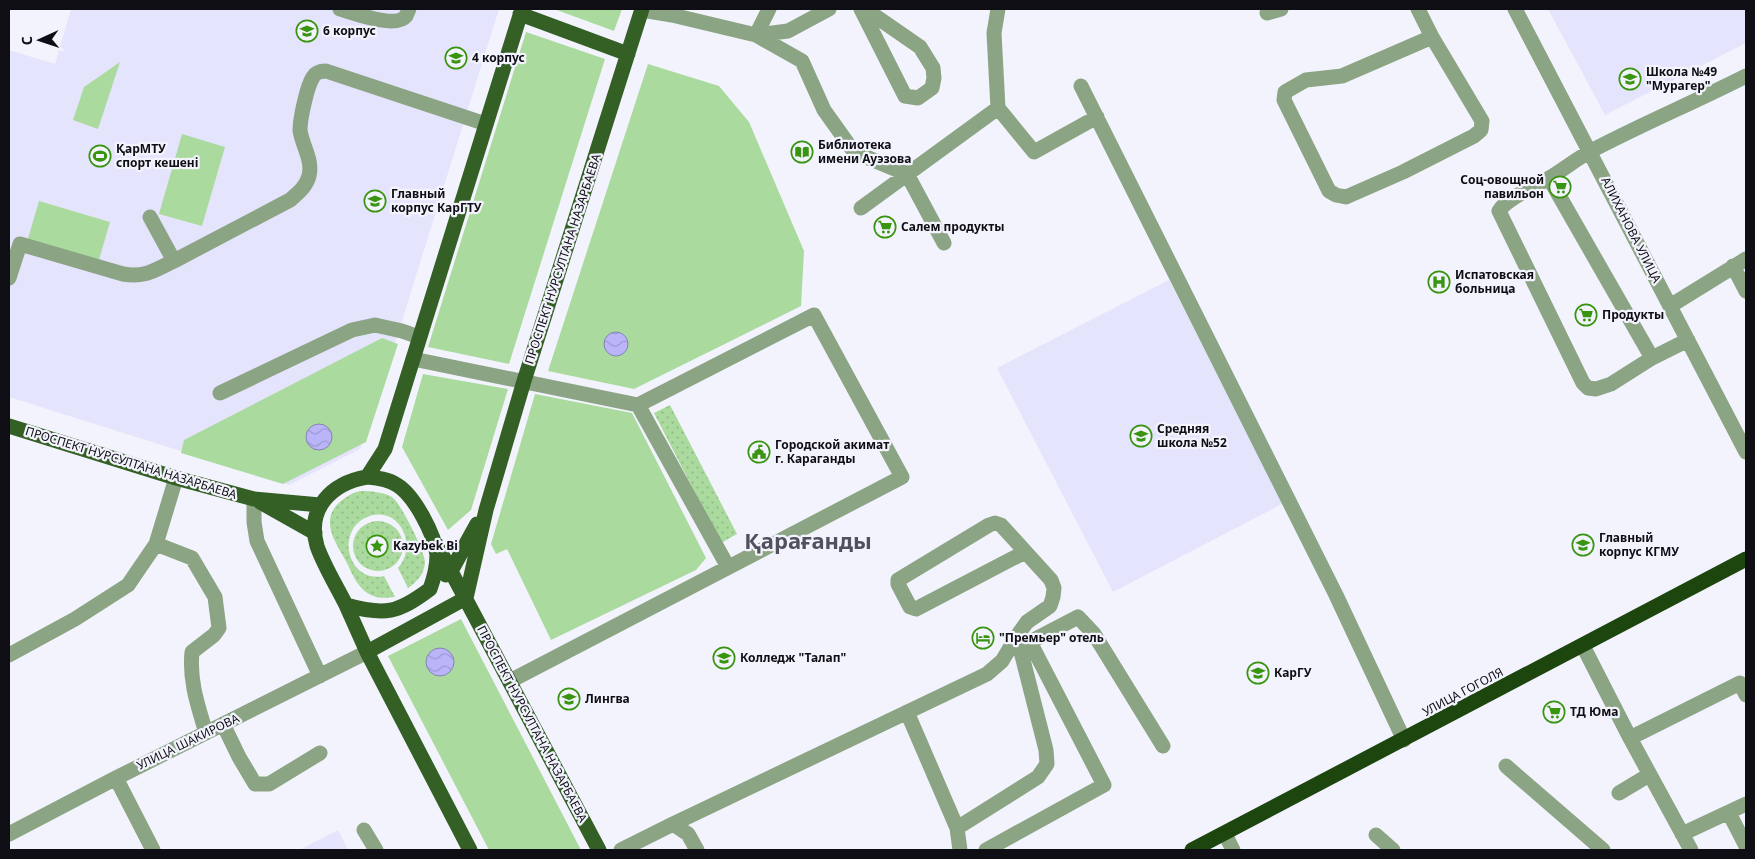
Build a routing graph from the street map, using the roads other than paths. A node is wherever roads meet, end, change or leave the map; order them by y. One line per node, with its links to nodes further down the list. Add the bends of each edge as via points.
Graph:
1 (340, 9): 2 (street, via 390,22 406,16)
2 (409, 9)
3 (642, 9): 13 (street); 15 (main road, ПРОСПЕКТ НУРСУЛТАНА НАЗАРБАЕВА)
4 (768, 9): 13 (street)
5 (829, 9): 12 (street)
6 (861, 9): 7 (street, via 905,96 918,98 932,88 933,68 920,47)
7 (865, 9)
8 (998, 9): 18 (street, via 994,33)
9 (1418, 9): 14 (street)
10 (1515, 9): 21 (street, АЛИХАНОВА УЛИЦА)
11 (521, 11): 15 (main road); 20 (main road)
12 (813, 14): 13 (street, via 788,31)
13 (756, 35): 22 (street, via 802,61 824,110 854,152)
14 (1432, 37): 14 (street, via 1342,76 1306,80 1285,92 1284,100 1329,191 1346,197 1403,172 1480,130 1482,121)
15 (628, 54): 37 (main road, ПРОСПЕКТ НУРСУЛТАНА НАЗАРБАЕВА)
16 (1746, 76): 21 (street)
17 (1081, 86): 19 (street)
18 (998, 108): 19 (street, via 1034,152); 22 (street)
19 (1097, 117): 68 (street, via 1336,595)
20 (486, 124): 28 (street, via 326,71 319,72 313,76 300,116 300,132 310,160 309,175 302,191); 33 (main road)
21 (1590, 151): 23 (street); 32 (street, АЛИХАНОВА УЛИЦА)
22 (907, 174): 24 (street); 27 (street)
23 (1549, 178): 36 (street); 36 (street, via 1501,207 1499,214 1583,383 1596,389 1611,384)
24 (861, 208)
25 (150, 217): 28 (street)
26 (14, 241): 28 (street, via 136,276 148,274); 30 (street)
27 (944, 243)
28 (174, 261)
29 (1740, 263): 31 (street); 32 (street)
30 (9, 278)
31 (1746, 291)
32 (1670, 306): 34 (street, АЛИХАНОВА УЛИЦА)
33 (419, 338): 35 (main road); 38 (street, via 375,325 352,330)
34 (1688, 340): 36 (street); 41 (street, АЛИХАНОВА УЛИЦА)
35 (413, 358): 37 (street); 42 (main road, via 385,449)
36 (1652, 358)
37 (524, 381): 39 (street); 46 (main road, ПРОСПЕКТ НУРСУЛТАНА НАЗАРБАЕВА)
38 (220, 393)
39 (638, 405): 52 (street); 52 (street, via 814,315 902,477)
40 (9, 426): 43 (main road, ПРОСПЕКТ НУРСУЛТАНА НАЗАРБАЕВА)
41 (1746, 452)
42 (367, 477): 45 (main road, via 352,479 339,486); 47 (main road, via 382,478 408,494)
43 (176, 478): 44 (main road, ПРОСПЕКТ НУРСУЛТАНА НАЗАРБАЕВА); 49 (street)
44 (254, 499): 45 (main road, ПРОСПЕКТ НУРСУЛТАНА НАЗАРБАЕВА); 48 (main road, ПРОСПЕКТ НУРСУЛТАНА НАЗАРБАЕВА); 61 (street, via 257,541)
45 (320, 505): 48 (main road)
46 (486, 510): 53 (main road, ПРОСПЕКТ НУРСУЛТАНА НАЗАРБАЕВА); 55 (main road, ПРОСПЕКТ НУРСУЛТАНА НАЗАРБАЕВА)
47 (428, 528): 53 (main road); 54 (main road, via 437,554)
48 (315, 533): 56 (main road, via 317,546)
49 (156, 544): 60 (street, via 128,585); 66 (street, via 192,558 215,596 219,628 192,652 190,670)
50 (1025, 552): 50 (street, via 1001,525 995,523 901,578 898,584 910,607 916,609); 57 (street, via 1051,580 1054,588 1050,606 1027,622)
51 (1746, 559): 58 (highway, УЛИЦА ГОГОЛЯ)
52 (728, 567): 62 (street)
53 (451, 570): 54 (main road, ПРОСПЕКТ НУРСУЛТАНА НАЗАРБАЕВА); 55 (main road)
54 (430, 589): 56 (main road, via 399,609 379,612)
55 (466, 598): 59 (main road); 62 (main road, ПРОСПЕКТ НУРСУЛТАНА НАЗАРБАЕВА)
56 (346, 606): 59 (main road)
57 (1016, 636): 64 (street, via 1002,661 987,674); 78 (street, via 1048,764 1038,778)
58 (1583, 646): 67 (street); 68 (highway, УЛИЦА ГОГОЛЯ)
59 (367, 652): 61 (street, УЛИЦА ШАКИРОВА); 87 (main road)
60 (9, 655)
61 (320, 676): 65 (street, УЛИЦА ШАКИРОВА)
62 (510, 681): 88 (main road, ПРОСПЕКТ НУРСУЛТАНА НАЗАРБАЕВА)
63 (1746, 695): 67 (street, via 1740,682)
64 (906, 712): 77 (street); 78 (street)
65 (224, 724): 66 (street, УЛИЦА ШАКИРОВА); 70 (street, via 255,784 269,784)
66 (206, 733): 73 (street, УЛИЦА ШАКИРОВА)
67 (1630, 738): 72 (street)
68 (1404, 740): 81 (highway, УЛИЦА ГОГОЛЯ)
69 (1163, 746): 92 (street, via 1094,634 1078,617 1030,642 1104,785)
70 (320, 753)
71 (1506, 766): 96 (street)
72 (1649, 775): 74 (street); 82 (street)
73 (116, 778): 80 (street, УЛИЦА ШАКИРОВА); 85 (street)
74 (1619, 793)
75 (1746, 804): 76 (street)
76 (1729, 813): 82 (street); 84 (street)
77 (672, 824): 89 (street); 90 (street, via 688,834)
78 (956, 828): 91 (street)
79 (364, 830): 86 (street)
80 (9, 834)
81 (1225, 834): 93 (highway, УЛИЦА ГОГОЛЯ); 94 (street)
82 (1682, 834): 97 (street)
83 (1376, 835): 95 (street)
84 (1746, 846)
85 (153, 850)
86 (376, 850)
87 (470, 850)
88 (599, 850)
89 (621, 850)
90 (697, 850)
91 (960, 850)
92 (986, 850)
93 (1192, 850)
94 (1232, 850)
95 (1393, 850)
96 (1603, 850)
97 (1690, 850)

